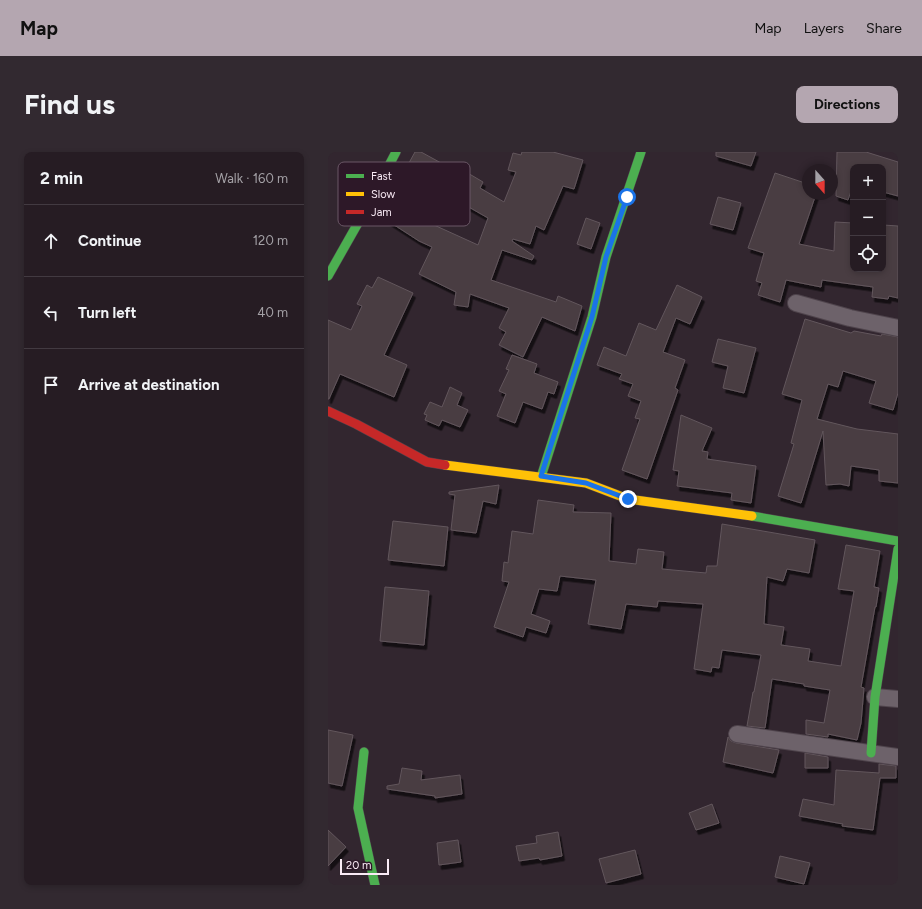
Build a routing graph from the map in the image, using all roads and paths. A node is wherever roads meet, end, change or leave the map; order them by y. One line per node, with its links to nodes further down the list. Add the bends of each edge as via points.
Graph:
1 (396, 152): 3 (street)
2 (642, 152): 9 (street, via 606,257 592,317)
3 (391, 162)
4 (356, 226): 5 (street)
5 (328, 276)
6 (796, 303): 7 (street)
7 (898, 328)
8 (328, 411): 9 (street, via 427,462)
9 (541, 476): 10 (street, via 586,483 628,499 726,512)
10 (898, 541)
11 (898, 549): 12 (street)
12 (875, 697): 13 (street); 16 (street)
13 (898, 699)
14 (737, 734): 16 (street)
15 (364, 752): 18 (street, via 358,808)
16 (871, 753): 17 (street)
17 (898, 757)
18 (375, 885)

